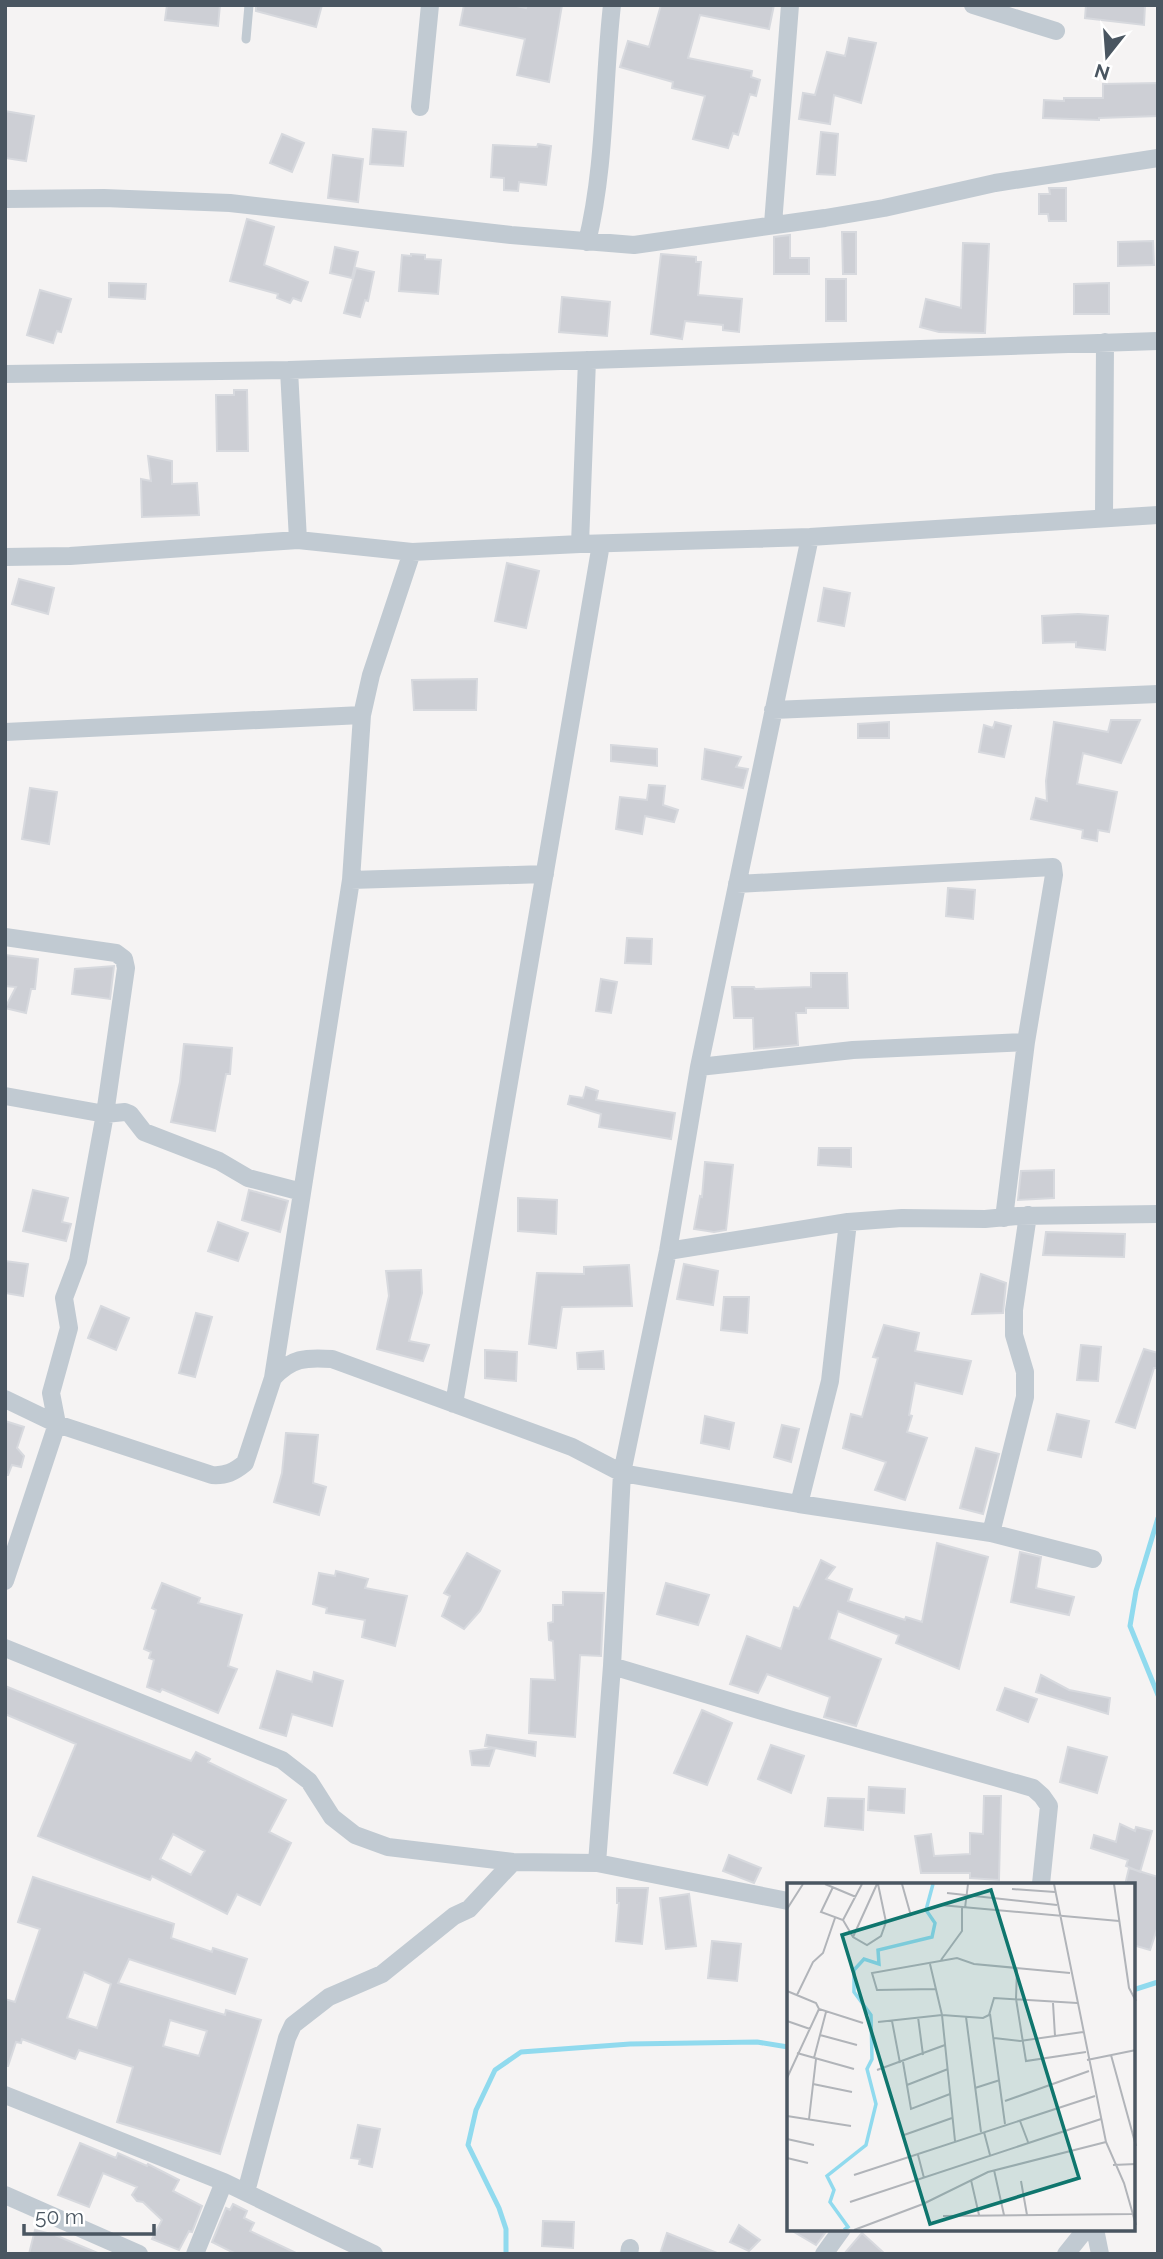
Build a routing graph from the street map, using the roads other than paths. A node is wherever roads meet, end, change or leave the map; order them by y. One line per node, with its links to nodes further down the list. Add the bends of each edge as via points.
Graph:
1 (249, 5): 7 (lane)
2 (430, 5): 8 (street)
3 (612, 5): 12 (street, via 603,145)
4 (790, 5): 11 (street)
5 (973, 5): 6 (street)
6 (1056, 31)
7 (246, 39)
8 (420, 107)
9 (1158, 158): 11 (street)
10 (5, 199): 12 (street, via 230,203)
11 (773, 224): 12 (street, via 634,245)
12 (587, 242)
13 (1158, 341): 14 (street)
14 (1105, 342): 15 (street); 19 (street)
15 (587, 360): 16 (street); 22 (street)
16 (289, 370): 17 (street); 21 (street)
17 (5, 374)
18 (1158, 515): 19 (street)
19 (1104, 517): 20 (street)
20 (810, 537): 23 (street); 27 (street)
21 (298, 540): 24 (street); 25 (street)
22 (580, 544): 23 (street); 24 (street)
23 (601, 544): 30 (street)
24 (412, 552): 28 (street)
25 (5, 557)
26 (1158, 694): 27 (street)
27 (774, 710): 32 (street)
28 (362, 715): 29 (street); 31 (street)
29 (5, 732)
30 (545, 874): 31 (street); 46 (street)
31 (351, 880): 38 (street)
32 (737, 884): 34 (street, via 1053,867); 35 (street)
33 (5, 937): 37 (street, via 116,953 124,959)
34 (1026, 1042): 35 (street, via 853,1050); 41 (street)
35 (699, 1067): 43 (street)
36 (5, 1096): 37 (street)
37 (105, 1114): 38 (street, via 125,1112 144,1132 219,1161 248,1178); 47 (street, via 78,1261 64,1298 69,1328 51,1393)
38 (302, 1192): 44 (street)
39 (1158, 1214): 40 (street)
40 (1028, 1215): 41 (street); 50 (street, via 1014,1310 1025,1397)
41 (1004, 1218): 42 (street)
42 (848, 1222): 43 (street); 49 (street, via 830,1381)
43 (668, 1251): 48 (street)
44 (273, 1378): 46 (street, via 282,1367 307,1357 332,1359); 47 (street, via 245,1463 224,1475 212,1475)
45 (5, 1399): 47 (street)
46 (454, 1404): 48 (street, via 572,1447)
47 (57, 1424): 52 (street)
48 (622, 1473): 49 (street); 54 (street)
49 (799, 1504): 50 (street)
50 (992, 1533): 51 (street)
51 (1093, 1559)
52 (5, 1581)
53 (5, 1648): 55 (street, via 282,1760 309,1781 332,1817 355,1835 388,1847)
54 (612, 1666): 56 (street); 57 (street, via 1033,1788 1049,1806)
55 (513, 1862): 56 (street); 61 (street, via 469,1909 382,1974 329,1997 293,2025)
56 (597, 1863): 58 (street)
57 (1041, 1883)
58 (787, 1901)
59 (5, 2095): 60 (street)
60 (224, 2182): 61 (street); 67 (street)
61 (246, 2192): 68 (street)
62 (5, 2194): 66 (street)
63 (841, 2231): 69 (street)
64 (1084, 2231): 70 (street)
65 (1095, 2231): 71 (street)
66 (139, 2254)
67 (195, 2254)
68 (374, 2254)
69 (824, 2254)
70 (1066, 2254)
71 (1100, 2254)

